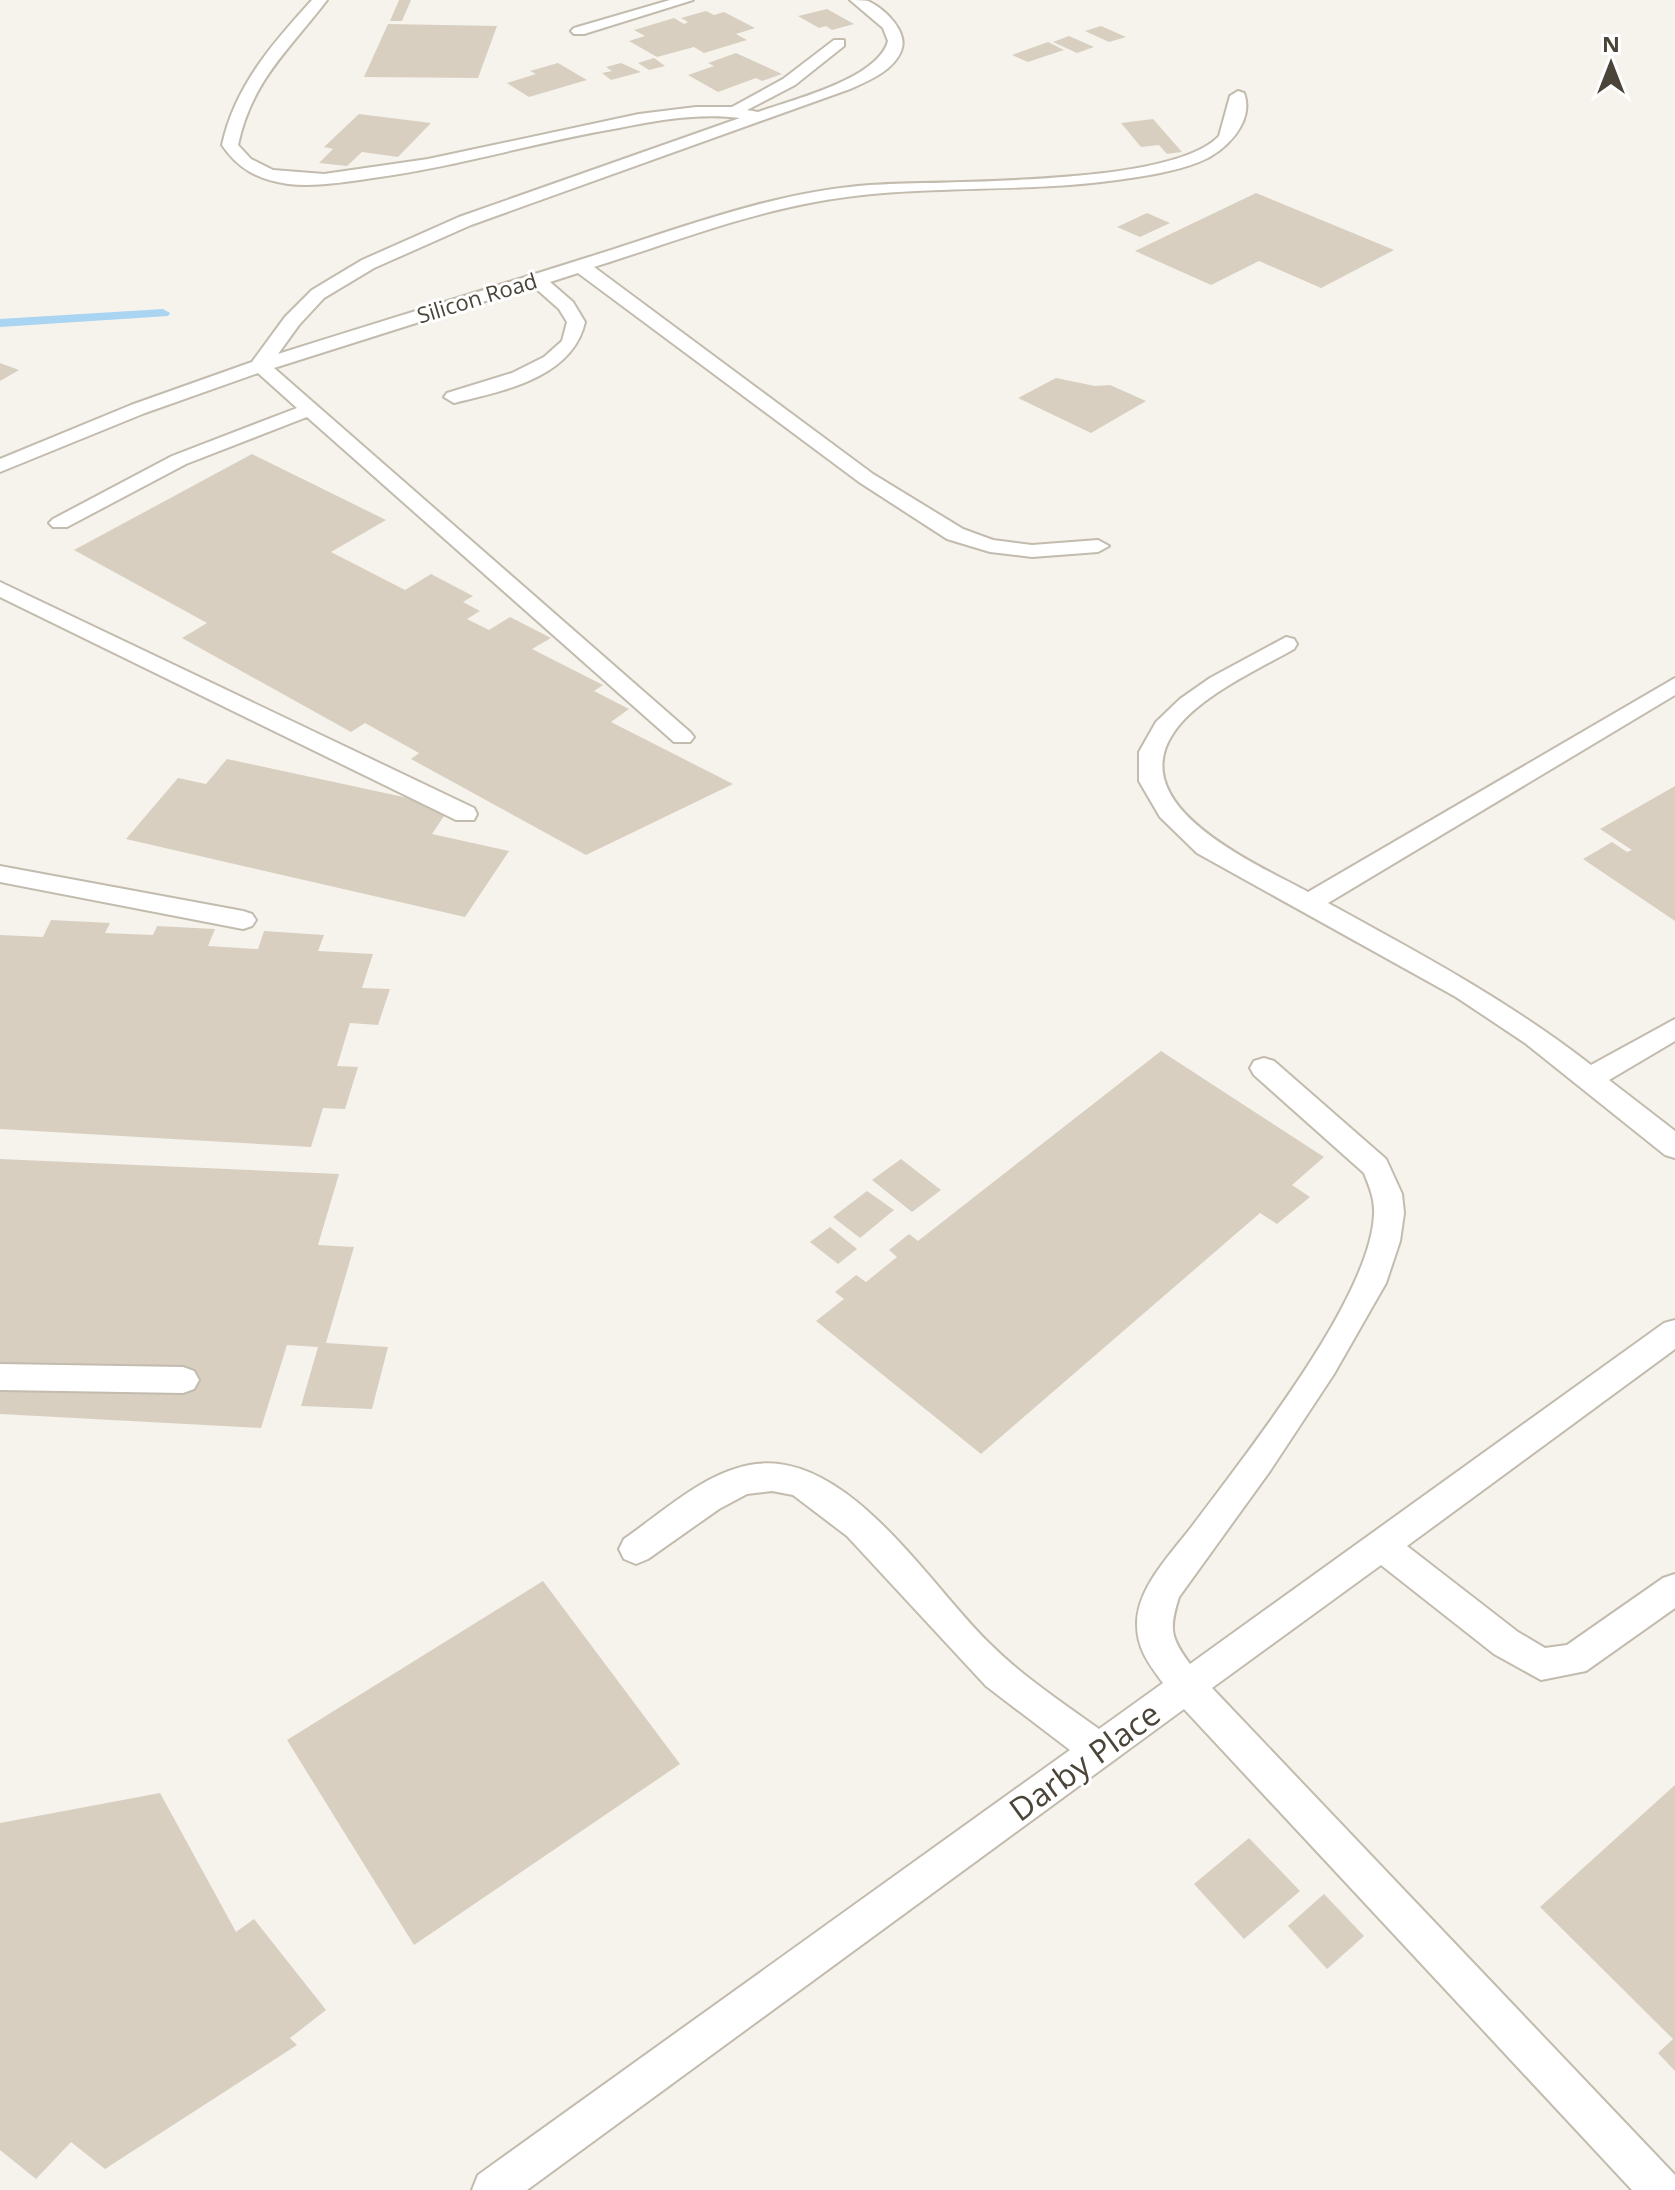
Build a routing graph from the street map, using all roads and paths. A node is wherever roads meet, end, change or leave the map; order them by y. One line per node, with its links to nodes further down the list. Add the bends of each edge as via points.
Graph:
1 (320, 0): 7 (lane, via 268,58 233,119 230,145 241,162 268,175 322,179 392,171 599,126)
2 (686, 0): 4 (lane)
3 (857, 0): 8 (lane, via 891,28 896,42 891,57 873,72)
4 (579, 31)
5 (839, 43): 7 (lane, via 789,82)
6 (1238, 96): 9 (lane, Silicon Road, via 1233,125 1222,142 1185,162 968,187 850,191 747,214)
7 (732, 110): 8 (lane)
8 (758, 117): 11 (lane, via 465,221 368,264 318,294)
9 (581, 266): 10 (lane, Silicon Road); 16 (lane, via 866,478 955,534 990,546 1032,551)
10 (536, 279): 11 (lane, Silicon Road); 12 (lane, via 576,322 571,342 535,370)
11 (260, 365): 13 (lane); 14 (lane, Silicon Road)
12 (454, 397)
13 (308, 410): 15 (lane, via 179,460); 20 (lane)
14 (0, 466)
15 (60, 523)
16 (1098, 546)
17 (0, 589): 21 (lane)
18 (1286, 644): 23 (lane, via 1169,718 1153,746 1150,774 1158,799 1183,830)
19 (1675, 685): 23 (lane)
20 (682, 737)
21 (465, 814)
22 (0, 874): 24 (lane)
23 (1308, 904): 27 (lane, via 1465,990)
24 (243, 920)
25 (1675, 1029): 27 (lane)
26 (1264, 1068): 35 (lane, via 1376,1167 1389,1213 1371,1283 1323,1365 1164,1590 1154,1621 1157,1647)
27 (1589, 1079): 28 (lane)
28 (1675, 1147)
29 (1675, 1332): 32 (lane, Darby Place)
30 (0, 1377): 31 (lane)
31 (183, 1380)
32 (1382, 1546): 34 (lane, via 1541,1664 1574,1660); 35 (lane, Darby Place)
33 (636, 1549): 36 (lane, via 749,1479 807,1485 864,1530 999,1676)
34 (1675, 1589)
35 (1187, 1687): 36 (lane, Darby Place); 38 (lane)
36 (1100, 1751): 37 (lane, Darby Place)
37 (493, 2190)
38 (1660, 2190)

